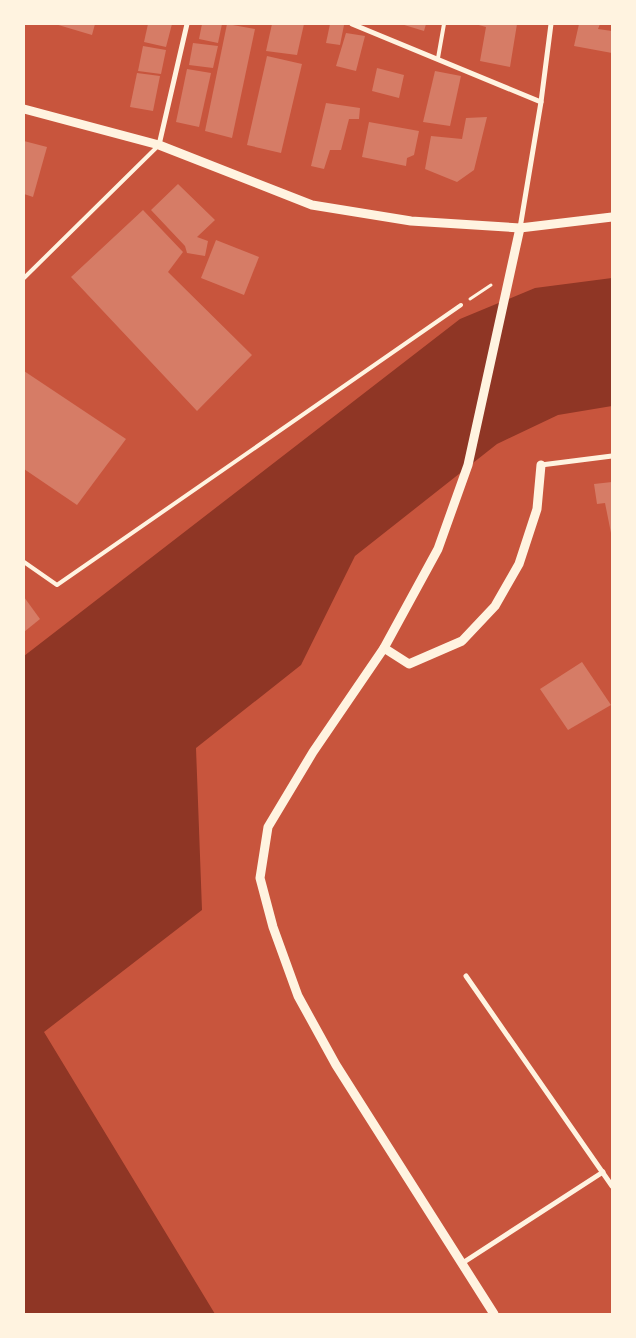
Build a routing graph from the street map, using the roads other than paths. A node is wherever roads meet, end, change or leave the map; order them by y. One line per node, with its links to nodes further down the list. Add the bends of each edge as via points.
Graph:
1 (186, 24): 8 (street)
2 (352, 24): 5 (street)
3 (444, 24): 5 (lane)
4 (551, 24): 6 (street)
5 (438, 58): 6 (street)
6 (541, 102): 10 (street)
7 (24, 109): 8 (street)
8 (159, 145): 10 (street, via 312,205 412,221); 11 (lane)
9 (612, 217): 10 (street)
10 (520, 228): 16 (street, via 468,465 438,549)
11 (24, 278)
12 (461, 305): 15 (lane, via 57,586)
13 (612, 456): 14 (street)
14 (541, 465): 16 (street, via 537,509 518,564 495,606 462,641 409,664)
15 (24, 562)
16 (384, 648): 20 (street, via 313,752 268,827 260,878 273,927 298,996 336,1065)
17 (466, 976): 18 (street)
18 (603, 1172): 19 (street); 20 (street)
19 (612, 1186)
20 (461, 1264): 21 (street)
21 (494, 1314)

